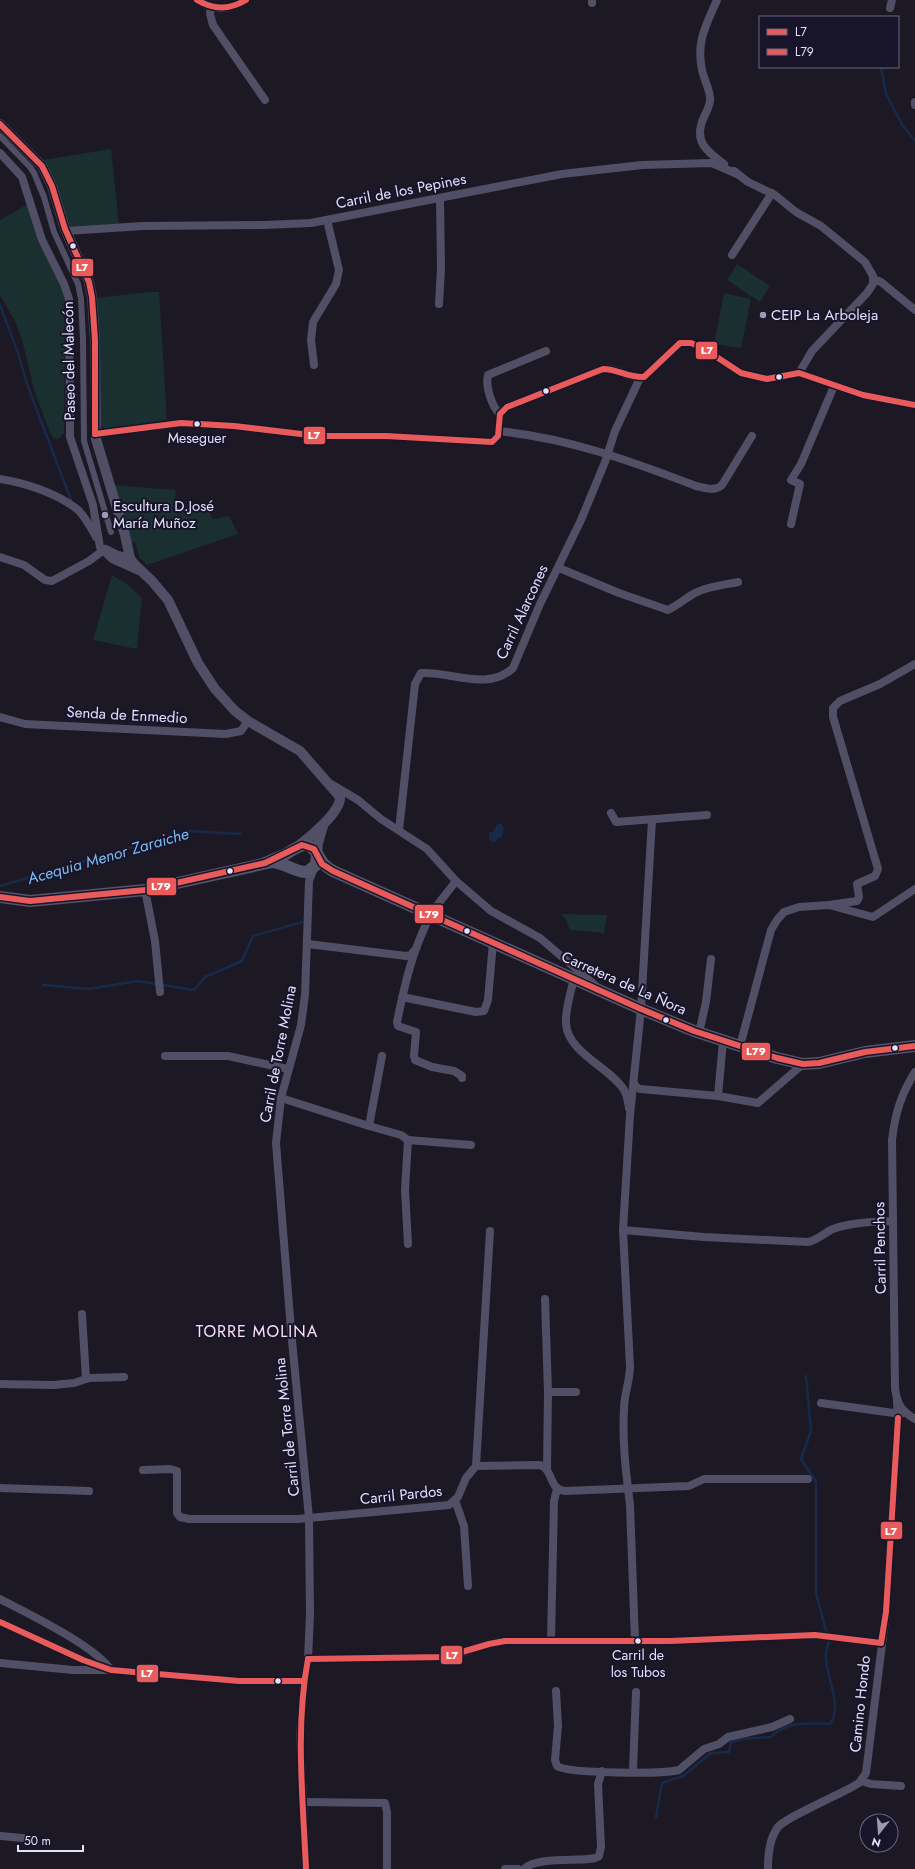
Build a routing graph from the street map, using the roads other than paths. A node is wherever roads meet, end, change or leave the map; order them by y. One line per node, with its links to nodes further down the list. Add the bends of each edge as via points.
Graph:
1 (197, 0): 5 (street)
2 (246, 0): 5 (street, via 227,8)
3 (717, 0): 11 (street, via 703,32 700,49 702,71 709,90 710,102 701,125 701,140)
4 (892, 0): 6 (street)
5 (211, 7): 7 (street, via 213,25)
6 (890, 8)
7 (265, 100)
8 (0, 124): 17 (street, via 42,166 52,186)
9 (0, 136): 37 (street, Paseo del Malecón, via 34,173 54,232 78,284 83,340 84,441)
10 (0, 153): 34 (street, via 22,177 42,240 69,299 70,437)
11 (711, 154): 12 (street, via 710,159); 13 (street, Carril de los Pepines)
12 (704, 163): 13 (street, Carril de los Pepines, via 717,165); 15 (street, Carril de los Pepines, via 642,165 562,174)
13 (737, 174): 14 (street, Carril de los Pepines)
14 (772, 194): 18 (street); 19 (street, Carril de los Pepines, via 828,231 865,262)
15 (440, 198): 16 (street, Carril de los Pepines); 20 (street, via 442,268)
16 (328, 220): 17 (street, Carril de los Pepines, via 264,225 143,226); 23 (street, via 339,270 336,284 313,322 311,340)
17 (66, 231): 30 (street, via 84,267 92,297 95,340)
18 (732, 255)
19 (874, 279): 21 (street); 24 (street, via 867,293 812,351)
20 (439, 304)
21 (915, 310)
22 (546, 351): 28 (street, via 488,375 492,403)
23 (314, 364)
24 (799, 373): 25 (street, via 767,379 741,373 703,348 680,342 659,364); 26 (street)
25 (640, 378): 28 (street, via 613,369 603,369 514,404); 32 (street, Carril Alarcones)
26 (834, 386): 27 (street, via 871,397); 36 (street, via 792,480 800,484)
27 (915, 405)
28 (500, 414): 29 (street)
29 (498, 432): 30 (street, via 497,438 489,443 386,436 318,436 234,426 180,423); 32 (street, via 551,440)
30 (95, 434): 41 (street)
31 (752, 436): 32 (street, via 717,488 696,486)
32 (607, 453): 42 (street, Carril Alarcones)
33 (0, 479): 35 (street, via 48,493)
34 (93, 505): 35 (street, via 88,512); 38 (street)
35 (78, 510): 38 (street)
36 (791, 524)
37 (111, 532)
38 (98, 540): 39 (street)
39 (104, 549): 40 (street, via 89,561 52,581 45,580 24,566); 41 (street, via 118,556); 43 (street, via 119,563)
40 (0, 557)
41 (130, 558): 43 (street)
42 (559, 568): 44 (street, via 668,610 695,593); 55 (street, Carril Alarcones, via 540,604 515,665 509,672 489,680 437,673 421,673 418,677 415,684)
43 (142, 572): 47 (street, via 168,600 191,651 211,684 235,711)
44 (738, 582)
45 (915, 664): 65 (street, via 880,684 840,701 833,708 833,717 878,869 875,876 857,884 859,897)
46 (0, 717): 47 (street, Senda de Enmedio, via 31,724 226,734 241,732)
47 (248, 721): 48 (street, via 300,751)
48 (328, 782): 49 (street); 50 (street, via 340,798)
49 (358, 800): 50 (street, via 349,799); 55 (street, via 381,820)
50 (338, 806): 54 (street)
51 (611, 813): 53 (street, via 616,822)
52 (707, 815): 53 (street)
53 (652, 820): 79 (street)
54 (324, 823): 56 (street); 58 (street)
55 (399, 830): 60 (street, via 428,848)
56 (296, 848): 57 (main road); 58 (main road, via 302,845 310,847); 59 (main road, via 290,857)
57 (265, 862): 59 (main road, via 282,863); 62 (main road)
58 (316, 862): 59 (main road, via 307,872); 63 (street, Carril de Torre Molina, via 310,876); 68 (main road, Carretera de La Ñora)
59 (296, 870): 63 (street, via 305,878)
60 (456, 881): 68 (street); 76 (street, via 491,911 540,938)
61 (915, 889): 67 (street, via 874,917)
62 (145, 890): 64 (main road, via 30,901); 77 (street, via 155,941)
63 (309, 890): 70 (street, Carril de Torre Molina)
64 (0, 898)
65 (856, 901): 66 (street); 67 (street, via 854,908)
66 (829, 905): 67 (street); 82 (street, via 799,907 784,912 777,920)
67 (861, 914)
68 (431, 915): 69 (main road, Carretera de La Ñora); 71 (street)
69 (493, 942): 75 (main road, Carretera de La Ñora); 78 (street, via 488,1000 484,1011 476,1012)
70 (308, 944): 72 (street); 87 (street, Carril de Torre Molina, via 301,1025)
71 (416, 949): 72 (street, via 409,956); 74 (street)
72 (396, 955): 74 (street, via 404,960)
73 (711, 959): 80 (street)
74 (407, 971): 78 (street)
75 (574, 978): 76 (main road, Carretera de La Ñora); 91 (street, via 566,1013 569,1035 581,1051)
76 (602, 991): 79 (main road, Carretera de La Ñora)
77 (160, 992)
78 (402, 997): 89 (street, via 397,1024 416,1032 414,1058 432,1066 454,1071)
79 (641, 1009): 80 (main road, Carretera de La Ñora); 90 (street)
80 (699, 1033): 81 (main road, Carretera de La Ñora)
81 (723, 1041): 82 (main road, Carretera de La Ñora); 92 (street)
82 (740, 1046): 86 (main road, Carretera de La Ñora)
83 (915, 1046): 86 (main road, Carretera de La Ñora, via 865,1052 819,1063)
84 (165, 1056): 87 (street, via 228,1056)
85 (382, 1056): 95 (street)
86 (803, 1064): 92 (street, via 758,1103)
87 (288, 1069): 93 (street, Carril de Torre Molina)
88 (915, 1072): 98 (street, Carril Penchos, via 903,1092 894,1122)
89 (462, 1078)
90 (634, 1080): 91 (street, via 630,1087); 92 (street, via 636,1087 640,1089); 94 (street)
91 (620, 1085): 94 (street, via 627,1097)
92 (718, 1096)
93 (281, 1098): 95 (street); 120 (street, Carril de Torre Molina, via 276,1143)
94 (630, 1115): 100 (street)
95 (369, 1126): 96 (street, via 401,1135)
96 (408, 1140): 97 (street); 101 (street, via 405,1190)
97 (471, 1145)
98 (893, 1221): 100 (street, via 835,1229 808,1242); 110 (street, Carril Penchos)
99 (490, 1230): 111 (street)
100 (623, 1230): 117 (street, via 630,1366 623,1425)
101 (408, 1244)
102 (545, 1299): 107 (street)
103 (82, 1314): 105 (street)
104 (124, 1377): 105 (street)
105 (86, 1379): 106 (street, via 53,1385)
106 (0, 1384)
107 (548, 1392): 108 (street); 112 (street)
108 (576, 1392)
109 (820, 1403): 110 (street)
110 (903, 1413): 126 (street, Camino Hondo, via 886,1612)
111 (476, 1466): 112 (street, via 534,1464); 119 (street, Carril Pardos, via 466,1478)
112 (547, 1468): 116 (street)
113 (143, 1470): 120 (street, Carril Pardos, via 177,1471 176,1513 180,1517)
114 (808, 1479): 117 (street, via 704,1479 689,1486)
115 (0, 1488): 118 (street)
116 (557, 1489): 117 (street); 124 (street, via 554,1501)
117 (627, 1490): 125 (street, via 630,1505)
118 (88, 1491)
119 (455, 1500): 120 (street, Carril Pardos, via 438,1507); 121 (street, via 464,1526)
120 (309, 1518): 128 (street, Carril de Torre Molina)
121 (468, 1586)
122 (0, 1599): 127 (street)
123 (0, 1622): 129 (street)
124 (551, 1640): 125 (street); 128 (street, via 492,1641 445,1657)
125 (635, 1641): 126 (street, via 815,1635)
126 (881, 1643): 139 (street, Camino Hondo, via 868,1766)
127 (96, 1654): 129 (street, via 96,1660); 132 (street)
128 (308, 1659): 133 (street, Carril de Torre Molina)
129 (88, 1662): 131 (street, via 87,1667); 132 (street)
130 (0, 1663): 131 (street)
131 (81, 1670): 132 (street)
132 (111, 1670): 133 (street, via 239,1681)
133 (304, 1681): 141 (street, Carril de Torre Molina, via 300,1736)
134 (556, 1691): 137 (street, via 556,1763 559,1767 567,1769)
135 (636, 1692): 138 (street)
136 (790, 1719): 138 (street, via 772,1727 728,1737 719,1744 704,1749 680,1770)
137 (602, 1771): 138 (street); 148 (street, via 598,1784 601,1847 599,1856 593,1859 558,1859 529,1865)
138 (633, 1771)
139 (861, 1781): 140 (street); 149 (street, via 780,1824 772,1838)
140 (901, 1786)
141 (304, 1802): 144 (street, Carril de Torre Molina); 145 (street, via 385,1803)
142 (0, 1836): 143 (street)
143 (23, 1838)
144 (306, 1869)
145 (387, 1869)
146 (505, 1869): 147 (street)
147 (518, 1869)
148 (524, 1869)
149 (768, 1869)

